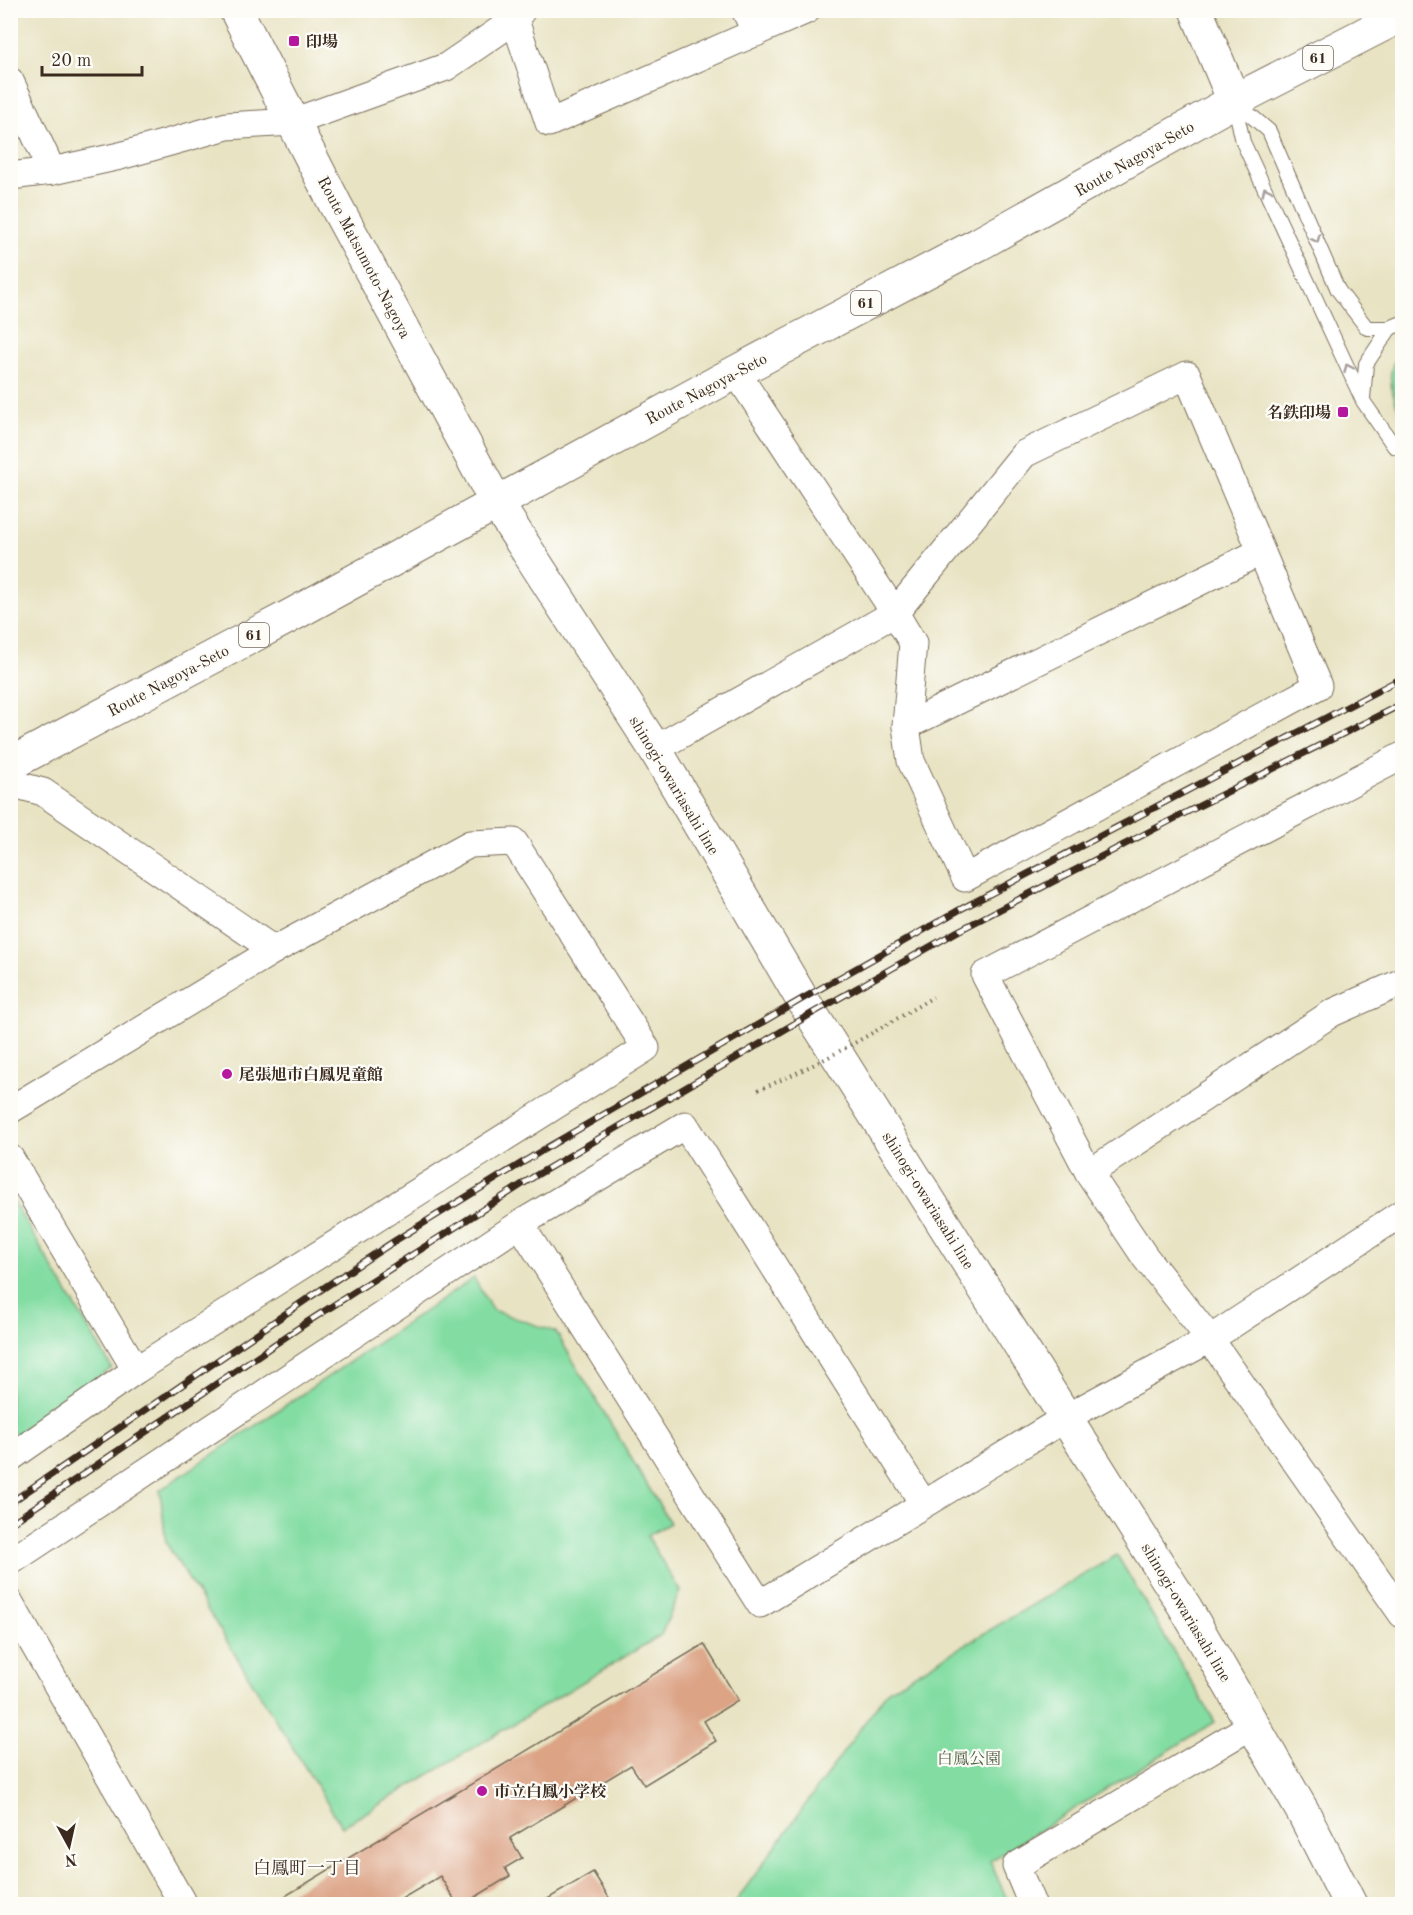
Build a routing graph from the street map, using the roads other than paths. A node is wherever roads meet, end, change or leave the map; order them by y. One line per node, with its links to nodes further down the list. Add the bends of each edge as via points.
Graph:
1 (236, 10): 9 (main road, Route Matsumoto-Nagoya)
2 (807, 10): 6 (street)
3 (1196, 10): 8 (main road)
4 (519, 15): 6 (street, via 549,123); 9 (street, via 446,67)
5 (1402, 15): 8 (main road, Route Nagoya-Seto / 61)
6 (751, 22)
7 (10, 81): 10 (street)
8 (1234, 101): 12 (lane, one-way to 12, via 1269,131 1338,290 1367,328); 13 (main road, Route Nagoya-Seto / 61, via 979,244); 14 (lane, one-way to 8, via 1243,142)
9 (293, 122): 10 (street, via 227,126); 16 (main road, Route Matsumoto-Nagoya)
10 (52, 171): 11 (street)
11 (10, 176)
12 (1396, 326): 14 (lane, via 1366,364)
13 (736, 372): 16 (main road, Route Nagoya-Seto / 61); 18 (street)
14 (1363, 401): 15 (lane, via 1394,446)
15 (1402, 449)
16 (496, 502): 20 (main road, shinogi-owariasahi line); 22 (main road, Route Nagoya-Seto / 61)
17 (1260, 552): 18 (street, via 1187,375 1024,454); 19 (street); 19 (street, via 1318,686 964,878 910,761)
18 (895, 614): 19 (street, via 913,643); 20 (street)
19 (906, 726)
20 (655, 749): 33 (main road, shinogi-owariasahi line, via 802,999)
21 (1402, 756): 28 (street, via 985,975)
22 (10, 764)
23 (10, 783): 24 (street, via 43,792)
24 (274, 950): 26 (street); 32 (street, via 470,844 514,842 646,1048)
25 (1402, 982): 28 (street, via 1332,1013)
26 (10, 1110)
27 (10, 1158): 32 (street)
28 (1089, 1173): 31 (street, via 1145,1257)
29 (1402, 1213): 31 (street)
30 (520, 1224): 35 (street, via 686,1125); 35 (street, via 760,1604); 36 (street)
31 (1210, 1339): 33 (street); 38 (street)
32 (136, 1370): 34 (street)
33 (1067, 1417): 35 (street); 39 (main road, shinogi-owariasahi line)
34 (10, 1458)
35 (923, 1503)
36 (10, 1562)
37 (10, 1603): 40 (street)
38 (1402, 1614)
39 (1254, 1724): 41 (street, via 1016,1866); 42 (main road, shinogi-owariasahi line)
40 (183, 1905)
41 (1032, 1905)
42 (1350, 1905)

